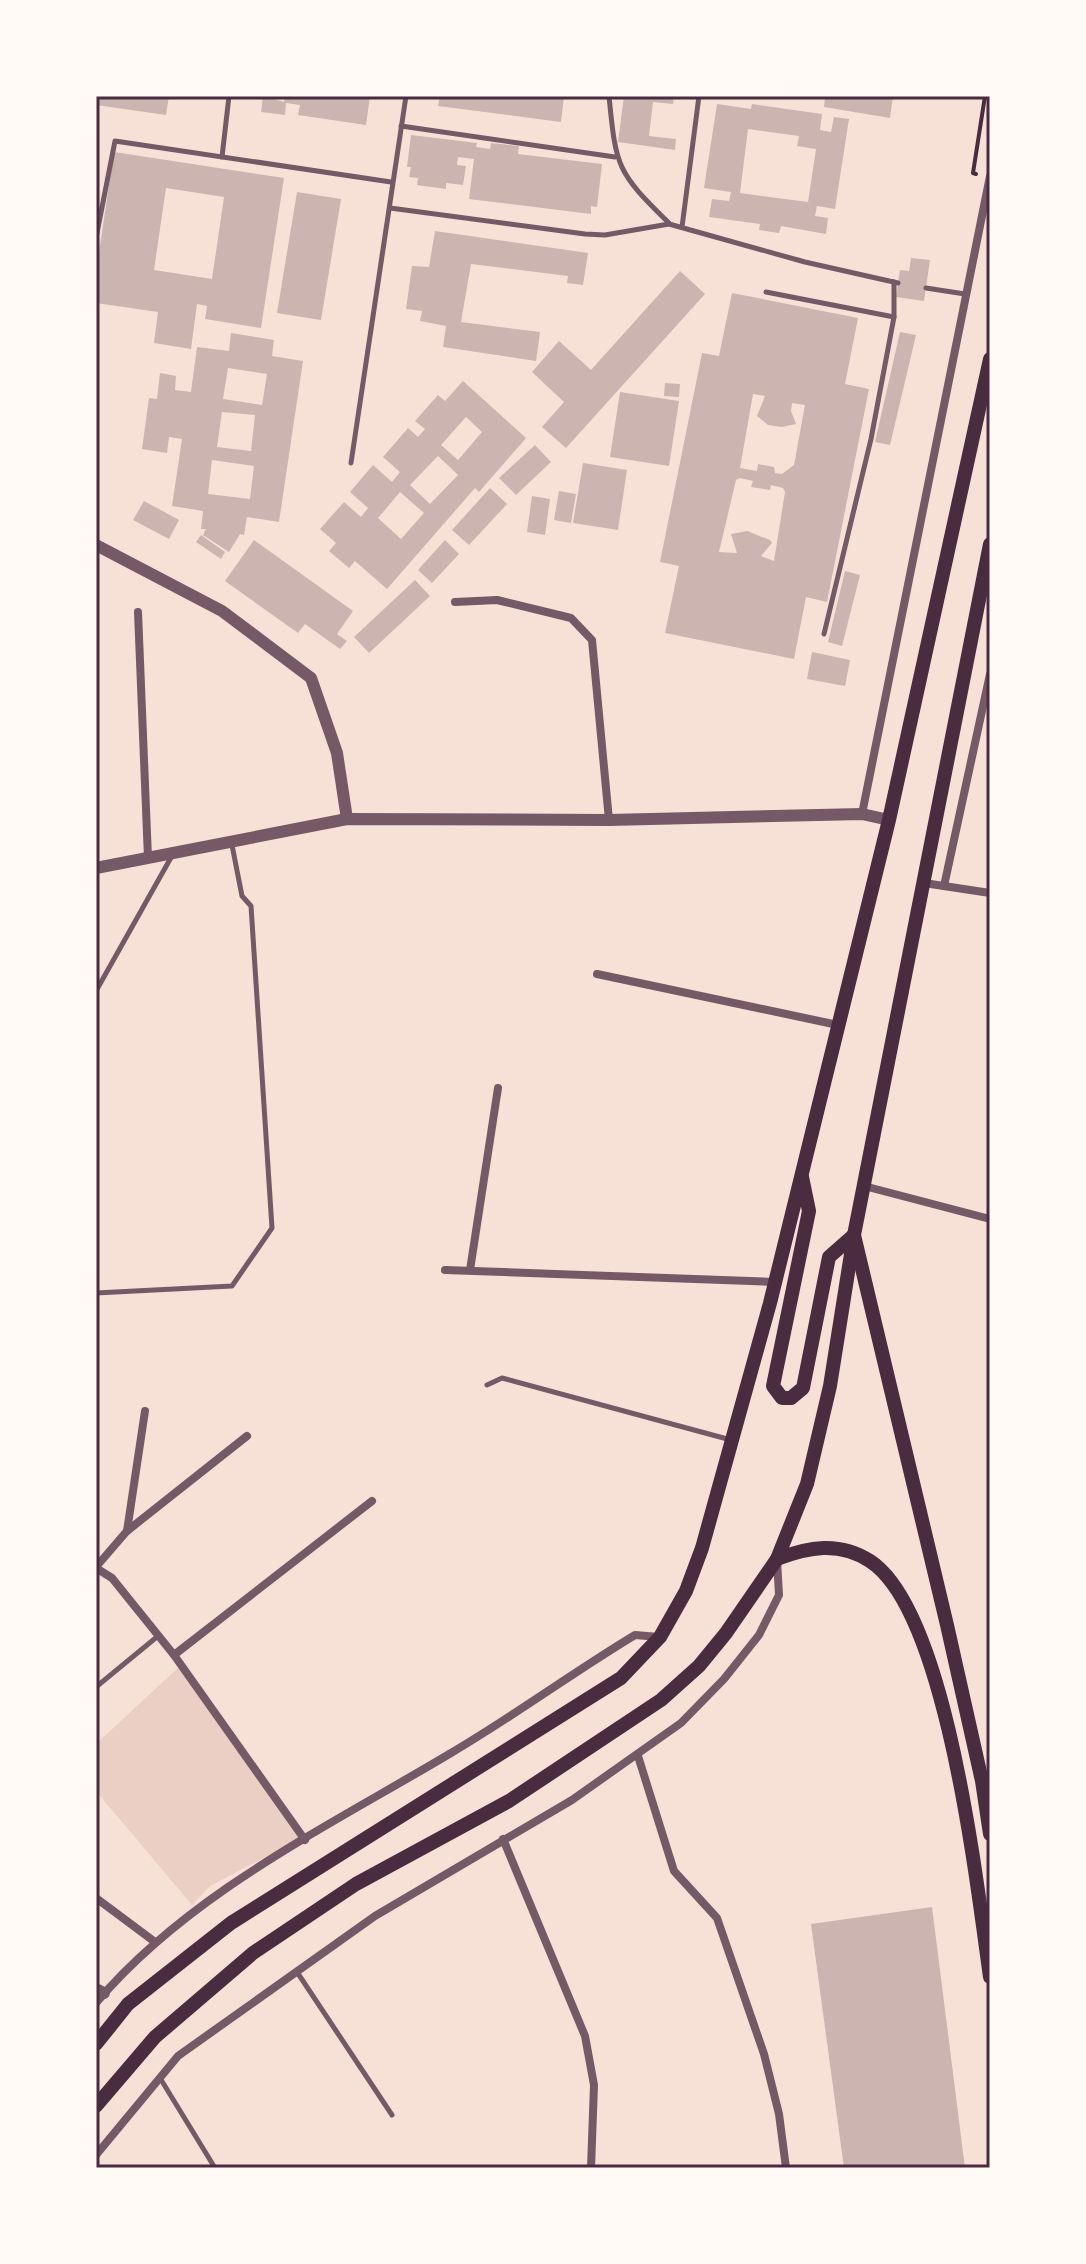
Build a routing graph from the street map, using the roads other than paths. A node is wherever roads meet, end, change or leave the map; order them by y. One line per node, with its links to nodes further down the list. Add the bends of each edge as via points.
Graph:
1 (229, 96): 6 (lane)
2 (406, 96): 5 (lane)
3 (609, 96): 7 (lane)
4 (699, 96): 12 (lane)
5 (401, 126): 7 (lane); 9 (lane)
6 (222, 157): 9 (lane); 13 (lane, via 115,141)
7 (615, 157): 11 (lane, via 634,188)
8 (990, 176): 16 (street)
9 (391, 182): 10 (lane)
10 (390, 208): 11 (lane, via 585,234); 19 (lane)
11 (669, 224): 12 (lane)
12 (682, 227): 17 (lane, via 896,282)
13 (96, 238)
14 (926, 288): 16 (lane)
15 (766, 292): 17 (lane)
16 (965, 294): 26 (street)
17 (894, 317): 24 (lane)
18 (990, 359): 29 (main road)
19 (351, 463)
20 (990, 544): 34 (main road)
21 (96, 545): 27 (street, via 222,611 311,678 337,753)
22 (455, 602): 28 (street, via 497,600 571,618 592,640)
23 (138, 612): 32 (street)
24 (824, 634)
25 (990, 674): 35 (street)
26 (862, 814): 28 (street); 29 (street)
27 (347, 819): 28 (street); 30 (street)
28 (609, 820)
29 (889, 820): 39 (main road)
30 (232, 844): 31 (street); 48 (lane, via 242,896 251,906 272,1228 232,1286)
31 (173, 853): 32 (street); 38 (lane)
32 (148, 858): 33 (street)
33 (96, 868)
34 (924, 883): 35 (street); 42 (main road)
35 (944, 886): 36 (street)
36 (990, 893)
37 (597, 974): 39 (street)
38 (96, 991)
39 (838, 1025): 41 (main road)
40 (498, 1088): 46 (street)
41 (801, 1173): 44 (main road, via 809,1211 773,1377 782,1398 803,1388 829,1257); 47 (main road)
42 (864, 1186): 43 (street); 44 (main road)
43 (990, 1219)
44 (854, 1235): 55 (main road, via 816,1451); 62 (main road, via 947,1625)
45 (445, 1270): 46 (street)
46 (470, 1270): 47 (street)
47 (775, 1282): 52 (main road)
48 (96, 1293)
49 (487, 1385): 52 (lane, via 502,1378)
50 (145, 1411): 54 (street)
51 (247, 1436): 54 (street)
52 (731, 1440): 58 (main road, via 691,1577)
53 (372, 1501): 59 (street)
54 (127, 1531): 56 (street)
55 (777, 1559): 61 (street, via 779,1595 759,1635 681,1723); 68 (main road, via 808,1547 851,1551 889,1577 908,1611 930,1662 948,1730); 72 (main road, via 699,1666 661,1700 509,1801 356,1884 253,1953 155,2037)
56 (96, 1568): 57 (street, via 112,1578)
57 (158, 1636): 59 (street); 60 (lane)
58 (660, 1637): 64 (street, via 635,1635); 70 (main road, via 621,1678 231,1923 128,2004)
59 (174, 1655): 64 (street)
60 (96, 1687)
61 (638, 1756): 63 (street); 77 (street, via 674,1871 717,1918 764,2054)
62 (990, 1834)
63 (503, 1839): 67 (street, via 375,1916); 76 (street, via 585,2036 594,2085)
64 (305, 1840): 66 (street)
65 (96, 1898): 66 (street)
66 (155, 1942): 69 (street)
67 (297, 1972): 71 (street, via 178,2056); 73 (lane)
68 (990, 1977)
69 (99, 1995)
70 (96, 2044)
71 (160, 2078): 74 (street); 75 (lane)
72 (96, 2106)
73 (392, 2115)
74 (96, 2155)
75 (215, 2168)
76 (591, 2168)
77 (786, 2168)

